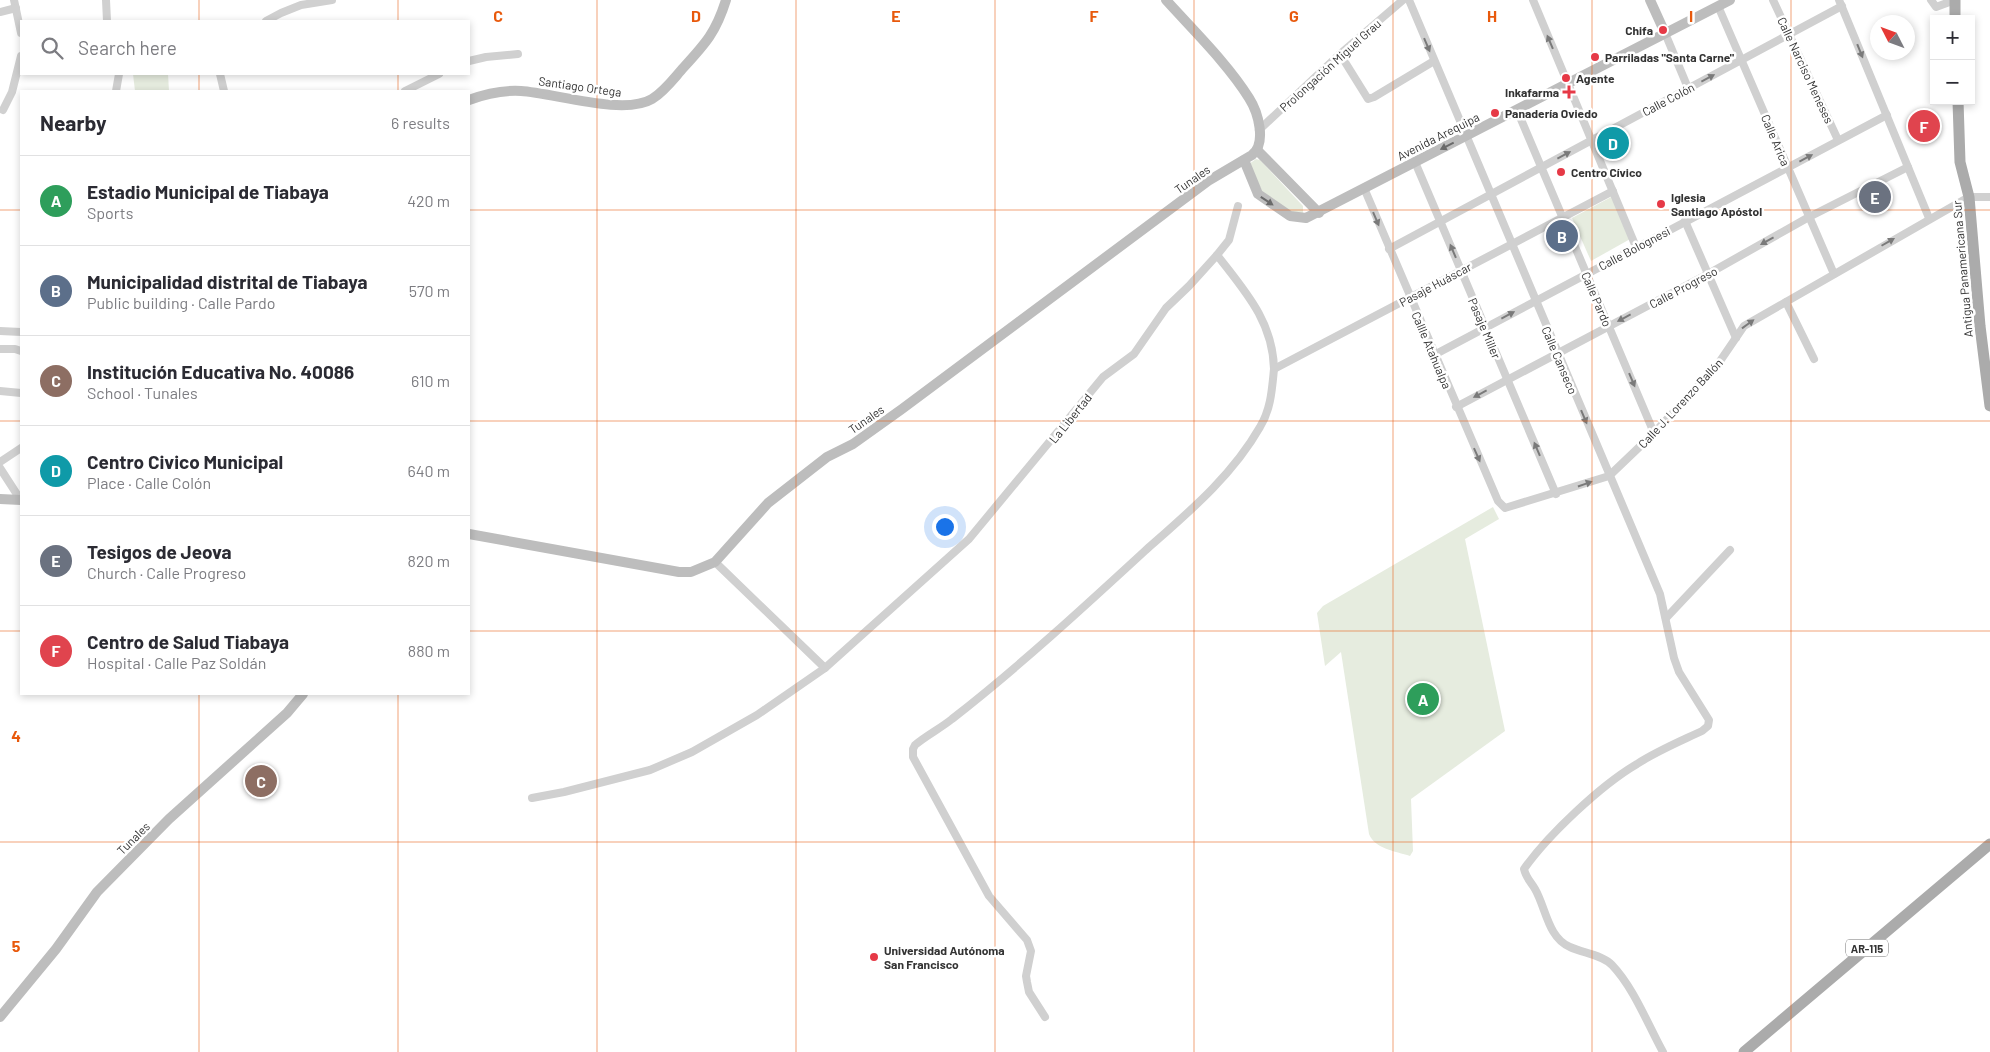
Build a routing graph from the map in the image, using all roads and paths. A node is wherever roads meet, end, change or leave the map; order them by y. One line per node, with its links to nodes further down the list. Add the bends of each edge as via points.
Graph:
1 (106, 0): 18 (street)
2 (332, 0): 19 (street, via 301,5)
3 (726, 0): 37 (street, Santiago Ortega, via 719,22 706,42 651,100 621,105 520,91 484,94)
4 (1166, 0): 42 (street, via 1249,98)
5 (1408, 0): 28 (street, Calle Canseco, one-way to 28)
6 (1533, 0): 32 (street, one-way to 6)
7 (1650, 0): 21 (street)
8 (1730, 0): 15 (street, Avenida Arequipa)
9 (1773, 0): 22 (street, Calle Narciso Meneses)
10 (1931, 0): 11 (street, via 1936,7)
11 (1955, 0): 17 (main road)
12 (1401, 1): 24 (street, Prolongación Miguel Grau)
13 (1841, 3): 22 (street, Calle Colón); 41 (street, one-way to 41)
14 (15, 4): 16 (street); 20 (street)
15 (1718, 6): 21 (street, Avenida Arequipa); 26 (street, Calle Arica)
16 (0, 12)
17 (1956, 15)
18 (107, 20)
19 (268, 20)
20 (20, 28)
21 (1665, 33): 32 (street, Avenida Arequipa); 33 (street)
22 (1789, 34): 26 (street, Calle Colón); 45 (street, Calle Narciso Meneses)
23 (518, 54): 27 (street)
24 (1340, 54): 28 (street, via 1368,99); 42 (street, Prolongación Miguel Grau)
25 (20, 60): 39 (street, via 12,92)
26 (1742, 60): 33 (street, Calle Colón, one-way to 26); 51 (street, Calle Arica)
27 (470, 61)
28 (1434, 61): 43 (street, Calle Canseco)
29 (119, 75): 34 (street)
30 (220, 75): 35 (street)
31 (437, 75): 36 (street)
32 (1568, 84): 40 (street, Avenida Arequipa); 44 (street)
33 (1688, 88): 44 (street, Calle Colón)
34 (116, 90)
35 (224, 90)
36 (407, 90)
37 (470, 100)
38 (1958, 105): 55 (main road, Antigua Panamericana Sur, via 1960,162)
39 (3, 110)
40 (1517, 110): 43 (street, Avenida Arequipa); 49 (street, Calle Pardo)
41 (1887, 115): 45 (street, Calle Bolognesi); 50 (street)
42 (1259, 130): 46 (street)
43 (1466, 136): 48 (street, Avenida Arequipa, one-way to 48); 54 (street, Calle Canseco)
44 (1591, 140): 49 (street, Calle Colón, one-way to 44); 53 (street)
45 (1838, 140): 51 (street, Calle Bolognesi, one-way to 45)
46 (1257, 150): 47 (street); 58 (street)
47 (1244, 160): 58 (street, Avenida Arequipa, one-way to 58, via 1262,198 1290,216 1306,218); 103 (street, Tunales, via 1208,181 853,444 816,465 768,503)
48 (1415, 162): 52 (street, Avenida Arequipa); 62 (street, Pasaje Miller)
49 (1541, 167): 54 (street, Calle Colón); 59 (street, Calle Pardo)
50 (1908, 167): 60 (street, Calle Progreso); 61 (street)
51 (1788, 168): 60 (street, Calle Arica); 63 (street, Calle Bolognesi)
52 (1364, 188): 58 (street, Avenida Arequipa); 66 (street, Callle Atahualpa, one-way to 66)
53 (1612, 191): 59 (street, Pasaje Huáscar); 65 (street)
54 (1491, 194): 62 (street, Calle Colón); 64 (street, Calle Canseco)
55 (1969, 196): 56 (street); 61 (street, Calle J. Lorenzo Ballón); 89 (main road, Antigua Panamericana Sur)
56 (1990, 197)
57 (1238, 206): 67 (street, La Libertad, via 1229,240)
58 (1319, 213)
59 (1563, 217): 64 (street, Pasaje Huáscar); 69 (street, Calle Pardo)
60 (1809, 217): 70 (street, Calle Progreso, one-way to 70); 71 (street, Calle Arica)
61 (1929, 218): 71 (street, Calle J. Lorenzo Ballón, one-way to 61)
62 (1440, 222): 66 (street, Calle Colón); 68 (street, Pasaje Miller, one-way to 62)
63 (1685, 222): 65 (street, Calle Bolognesi); 70 (street)
64 (1511, 244): 68 (street, Pasaje Huáscar); 73 (street, Calle Canseco)
65 (1636, 248): 69 (street, Calle Bolognesi)
66 (1389, 249): 72 (street, Callle Atahualpa)
67 (1217, 254): 85 (street, via 1259,311 1271,344); 105 (street, La Libertad, via 1166,308 1134,354 1103,377 970,539)
68 (1461, 270): 72 (street, Pasaje Huáscar); 76 (street, Pasaje Miller)
69 (1586, 274): 73 (street, Calle Bolognesi); 75 (street, Calle Pardo)
70 (1708, 274): 75 (street, Calle Progreso, one-way to 75); 79 (street)
71 (1834, 274): 74 (street, Calle J. Lorenzo Ballón)
72 (1410, 297): 83 (street, Callle Atahualpa); 85 (street, Pasaje Huáscar)
73 (1535, 301): 76 (street, Calle Bolognesi, one-way to 73); 82 (street, Calle Canseco)
74 (1786, 302): 79 (street, Calle J. Lorenzo Ballón, one-way to 74, via 1744,326); 84 (street)
75 (1609, 326): 82 (street, Calle Progreso); 91 (street, Calle Pardo, one-way to 91)
76 (1485, 327): 83 (street, Calle Bolognesi); 86 (street, Pasaje Miller)
77 (0, 331): 78 (street)
78 (20, 332)
79 (1736, 338): 91 (street, Calle J. Lorenzo Ballón, via 1716,367)
80 (0, 349): 81 (street, via 14,348)
81 (20, 351)
82 (1558, 353): 86 (street, Calle Progreso); 95 (street, Calle Canseco, one-way to 95)
83 (1434, 355): 90 (street, Callle Atahualpa)
84 (1814, 359)
85 (1274, 369): 110 (street, via 1270,403 1261,427 1232,470 1074,616 913,749 913,757 989,896 1027,940 1031,951 1026,982)
86 (1507, 380): 90 (street, Calle Progreso, one-way to 90); 96 (street, Pasaje Miller, one-way to 86)
87 (0, 391): 88 (street)
88 (20, 393)
89 (1990, 406)
90 (1456, 407): 100 (street, Callle Atahualpa, one-way to 100, via 1498,501)
91 (1654, 433): 95 (street, Calle J. Lorenzo Ballón)
92 (20, 449): 93 (street)
93 (0, 462)
94 (0, 468): 97 (street)
95 (1609, 476): 96 (street, Calle J. Lorenzo Ballón, one-way to 95); 104 (street, Calle Canseco, via 1660,594)
96 (1556, 494): 100 (street, Calle J. Lorenzo Ballón)
97 (20, 498)
98 (0, 499): 99 (street)
99 (20, 500)
100 (1505, 508)
101 (470, 534): 103 (street, Tunales, via 679,572 691,572)
102 (1730, 550): 104 (street)
103 (715, 562): 105 (street)
104 (1666, 618): 112 (street, Calle Canseco, via 1679,672 1709,720 1708,726 1637,764 1610,783 1563,826 1524,869 1554,934 1568,947 1611,964 1625,981)
105 (825, 668): 107 (street, La Libertad, via 757,715 692,752 650,770)
106 (302, 695): 109 (street, Tunales, via 97,892 56,949)
107 (532, 798)
108 (1990, 844): 111 (main road, AR-115)
109 (0, 1017)
110 (1045, 1017)
111 (1746, 1050): 113 (street)
112 (1663, 1052)
113 (1735, 1052)

